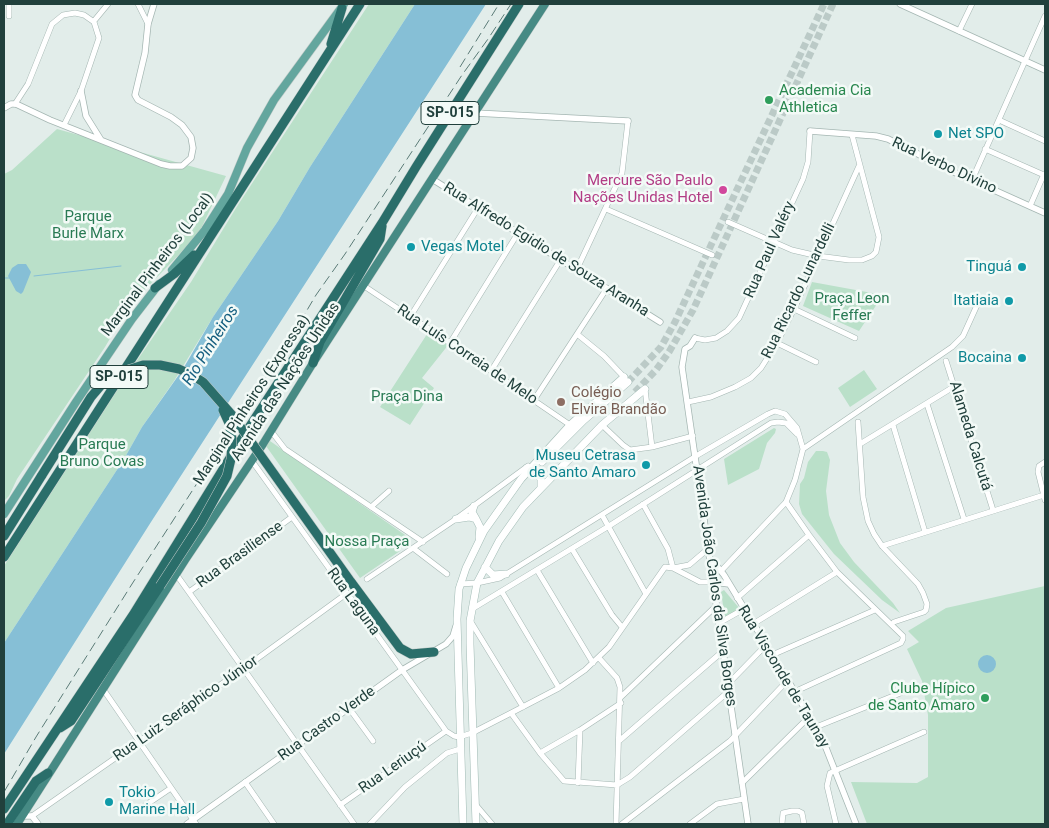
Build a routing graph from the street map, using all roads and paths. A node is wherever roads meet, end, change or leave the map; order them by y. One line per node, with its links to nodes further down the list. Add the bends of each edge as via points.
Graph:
1 (9, 4): 11 (street)
2 (108, 4): 13 (street)
3 (138, 4): 14 (street)
4 (154, 4): 14 (street)
5 (360, 4): 16 (highway, SP-015)
6 (519, 4): 40 (highway, Marginal Pinheiros (Expressa) / SP-015)
7 (545, 4): 22 (highway, Avenida das Nações Unidas)
8 (900, 4): 15 (street)
9 (972, 4): 15 (street)
10 (343, 6): 16 (highway); 49 (main road, Marginal Pinheiros (Local), via 272,104 247,148 228,194 205,230)
11 (9, 16)
12 (1045, 16): 17 (street)
13 (94, 21): 19 (street, via 99,38); 20 (street, via 75,13 63,14 54,21 25,89)
14 (148, 24): 28 (street, via 135,95 138,100 182,125 192,137 194,148 191,158 182,166 170,166)
15 (960, 31): 17 (street)
16 (329, 52): 42 (highway, SP-015)
17 (1025, 61): 18 (street); 23 (street)
18 (1045, 70)
19 (80, 91): 25 (street); 28 (street, via 86,116)
20 (15, 104): 21 (street); 25 (street)
21 (4, 108)
22 (475, 113): 24 (street); 33 (highway, Avenida das Nações Unidas)
23 (999, 120): 29 (street); 30 (street)
24 (628, 121): 37 (street, via 622,173)
25 (64, 125): 28 (street)
26 (810, 131): 27 (street, Rua Verbo Divino); 43 (street, Rua Paul Valéry, via 803,179)
27 (852, 135): 31 (street); 34 (street, Rua Verbo Divino, via 888,139)
28 (101, 140)
29 (1045, 141)
30 (985, 149): 32 (street); 34 (street)
31 (859, 166): 45 (street, Rua Ricardo Lunardelli); 45 (street, via 878,230 876,252 862,260)
32 (1045, 174): 35 (street)
33 (432, 179): 36 (street, Rua Alfredo Egidio de Souza Aranha); 48 (highway, Avenida das Nações Unidas)
34 (972, 180): 35 (street, Rua Verbo Divino)
35 (1030, 206): 38 (street, Rua Verbo Divino)
36 (478, 208): 41 (street, Rua Alfredo Egidio de Souza Aranha); 53 (street)
37 (606, 209): 44 (street); 47 (street)
38 (1045, 212)
39 (728, 222): 43 (street)
40 (382, 223): 62 (highway, via 380,239 320,342); 169 (highway, Marginal Pinheiros (Expressa) / SP-015)
41 (518, 233): 46 (street, Rua Alfredo Egidio de Souza Aranha); 58 (street)
42 (206, 242): 49 (highway); 116 (highway, SP-015)
43 (774, 243): 45 (street); 56 (street, Rua Paul Valéry, via 736,322 716,338)
44 (712, 255)
45 (818, 256): 52 (street, Rua Ricardo Lunardelli)
46 (561, 259): 47 (street, Rua Alfredo Egidio de Souza Aranha); 63 (street)
47 (577, 269): 50 (street, Rua Alfredo Egidio de Souza Aranha)
48 (364, 286): 53 (street, Rua Luís Correia de Melo); 62 (highway, Avenida das Nações Unidas)
49 (155, 288): 93 (main road, Marginal Pinheiros (Local))
50 (607, 288): 54 (street, Rua Alfredo Egidio de Souza Aranha); 55 (street)
51 (978, 303): 83 (street, via 963,336 952,347)
52 (794, 309): 57 (street); 59 (street, Rua Ricardo Lunardelli)
53 (410, 317): 58 (street, Rua Luís Correia de Melo)
54 (660, 322)
55 (576, 334): 64 (street, via 604,356); 69 (street)
56 (695, 338): 70 (street, Avenida João Carlos da Silva Borges, via 685,349 682,367)
57 (855, 338)
58 (450, 343): 63 (street, Rua Luís Correia de Melo)
59 (777, 343): 61 (street); 70 (street, Rua Ricardo Lunardelli, via 751,378 721,393)
60 (946, 361): 65 (street, Alameda Calcutá)
61 (816, 362)
62 (313, 363): 79 (highway, Avenida das Nações Unidas)
63 (491, 371): 69 (street, Rua Luís Correia de Melo)
64 (626, 380): 76 (main road); 87 (main road)
65 (955, 386): 71 (street); 99 (street, Alameda Calcutá)
66 (645, 389): 78 (main road); 82 (street)
67 (636, 392): 88 (main road, via 570,452)
68 (216, 396): 109 (highway, bridge, via 203,382 179,369 144,365 115,374 91,397); 150 (highway, bridge, via 400,648 411,654); 169 (highway, bridge, via 227,416 230,430 232,450 227,476 201,523 71,721)
69 (534, 400): 76 (street, Rua Luís Correia de Melo)
70 (688, 402): 80 (street, Avenida João Carlos da Silva Borges)
71 (927, 404): 77 (street); 105 (street)
72 (774, 412): 73 (street); 75 (street, via 785,414); 84 (street)
73 (778, 422): 75 (street); 89 (street, via 771,423)
74 (858, 422): 81 (street)
75 (790, 423): 83 (street, via 800,436)
76 (570, 425): 87 (main road)
77 (893, 425): 81 (street); 107 (street)
78 (602, 426): 82 (street, via 630,450); 88 (main road)
79 (271, 430): 85 (highway, Avenida das Nações Unidas); 98 (street, via 285,449)
80 (693, 436): 82 (street); 84 (street, Avenida João Carlos da Silva Borges)
81 (860, 444): 112 (street, via 864,509)
82 (652, 447)
83 (803, 449): 94 (street)
84 (696, 456): 89 (street, Avenida João Carlos da Silva Borges); 101 (street)
85 (252, 461): 102 (street, Rua Laguna); 124 (highway, Avenida das Nações Unidas)
86 (1045, 462): 92 (street, via 1039,466 1038,472)
87 (530, 469): 90 (main road, via 542,479); 96 (street); 110 (main road)
88 (558, 470): 90 (main road)
89 (698, 470): 95 (street); 114 (street, Avenida João Carlos da Silva Borges)
90 (541, 489): 119 (main road, via 514,518)
91 (390, 492): 98 (street)
92 (1044, 498): 99 (street)
93 (14, 499): 97 (main road); 100 (main road, Marginal Pinheiros (Local))
94 (786, 502): 108 (street); 122 (street)
95 (642, 504): 106 (street); 120 (street, via 668,549)
96 (474, 506): 103 (street); 104 (main road, via 472,512)
97 (4, 507)
98 (371, 507): 111 (street)
99 (993, 510): 105 (street)
100 (4, 514)
101 (602, 514): 106 (street); 126 (street)
102 (292, 517): 133 (street, Rua Brasiliense); 135 (street, Rua Laguna)
103 (456, 520): 104 (main road, via 469,517); 111 (street)
104 (476, 520): 110 (main road)
105 (964, 520): 107 (street)
106 (609, 526): 115 (street); 136 (street)
107 (925, 532): 112 (street)
108 (809, 535): 123 (street); 137 (street)
109 (4, 536)
110 (479, 540): 130 (main road)
111 (423, 542): 113 (street)
112 (882, 546): 144 (street, via 918,584 926,604 924,612)
113 (413, 548): 125 (street); 128 (street)
114 (709, 548): 117 (street, Avenida João Carlos da Silva Borges); 118 (street)
115 (572, 549): 121 (street); 147 (street)
116 (4, 558)
117 (710, 558): 122 (street, Rua Visconde de Taunay); 129 (street, Avenida João Carlos da Silva Borges)
118 (689, 565): 120 (street); 127 (street)
119 (484, 567): 126 (main road, via 494,575); 131 (main road)
120 (673, 568): 127 (street); 136 (street, via 663,568)
121 (537, 570): 134 (street); 153 (street)
122 (721, 571): 132 (street, Rua Visconde de Taunay)
123 (838, 572): 141 (street); 146 (street)
124 (176, 574): 133 (street); 160 (highway, Avenida das Nações Unidas)
125 (447, 574)
126 (506, 574): 131 (street)
127 (686, 575): 129 (street, via 705,583)
128 (367, 579)
129 (714, 582): 132 (street); 138 (street, Avenida João Carlos da Silva Borges)
130 (460, 584): 131 (street); 142 (main road)
131 (478, 584): 139 (main road)
132 (729, 584): 137 (street, Rua Visconde de Taunay)
133 (189, 592): 154 (street)
134 (502, 592): 139 (street); 159 (street)
135 (346, 594): 154 (street, Rua Luiz Seráphico Júnior); 155 (street, Rua Laguna)
136 (646, 594): 147 (street)
137 (737, 598): 140 (street, Rua Visconde de Taunay)
138 (717, 605): 145 (street, Avenida João Carlos da Silva Borges); 163 (street)
139 (472, 609): 143 (main road)
140 (744, 609): 145 (street); 146 (street, Rua Visconde de Taunay)
141 (876, 610): 151 (street); 162 (street, via 903,636 901,643)
142 (457, 619): 150 (street, Rua Castro Verde, via 451,639); 175 (main road)
143 (470, 621): 164 (street); 173 (main road)
144 (894, 622)
145 (719, 624): 149 (street, Avenida João Carlos da Silva Borges)
146 (753, 624): 148 (street, Rua Visconde de Taunay)
147 (622, 627): 152 (street)
148 (766, 645): 151 (street, Rua Visconde de Taunay); 157 (street)
149 (723, 651): 157 (street, Avenida João Carlos da Silva Borges); 177 (street)
150 (434, 652): 155 (street, Rua Castro Verde)
151 (772, 655): 156 (street, Rua Visconde de Taunay)
152 (599, 658): 153 (street); 163 (street, via 619,681)
153 (593, 663): 159 (street)
154 (242, 669): 178 (street, Rua Luiz Seráphico Júnior); 179 (street)
155 (402, 670): 165 (street, Rua Castro Verde); 171 (street, Rua Laguna)
156 (787, 681): 162 (street, Rua Visconde de Taunay); 174 (street)
157 (728, 684): 161 (street, Avenida João Carlos da Silva Borges)
158 (918, 686): 168 (street)
159 (559, 688): 164 (street)
160 (103, 689): 178 (street); 183 (highway, Avenida das Nações Unidas)
161 (729, 691): 174 (street, Avenida João Carlos da Silva Borges); 187 (street)
162 (794, 692): 167 (street, Rua Visconde de Taunay)
163 (621, 700): 170 (street); 177 (street)
164 (522, 707): 166 (street)
165 (349, 708): 176 (street); 179 (street, Rua Castro Verde)
166 (511, 713): 173 (street); 181 (street)
167 (810, 716): 168 (street, Rua Visconde de Taunay); 186 (street)
168 (816, 727): 182 (street, Rua Visconde de Taunay)
169 (58, 729): 192 (highway, Marginal Pinheiros (Expressa) / SP-015)
170 (580, 730): 181 (street); 185 (street)
171 (446, 731): 175 (street, Rua Laguna); 191 (street, Rua Leriuçú)
172 (924, 732): 182 (street)
173 (472, 733): 175 (street); 190 (main road)
174 (735, 736): 186 (street, Avenida João Carlos da Silva Borges); 209 (street)
175 (459, 737): 180 (main road)
176 (373, 741)
177 (619, 741): 187 (street)
178 (139, 742): 188 (street); 195 (street, Rua Luiz Seráphico Júnior)
179 (298, 745): 184 (street, Rua Castro Verde); 191 (street)
180 (460, 749): 205 (street, via 447,753 405,787); 206 (main road)
181 (540, 753): 185 (street, via 563,780)
182 (835, 770): 214 (street, via 828,775 827,786); 215 (street, Rua Visconde de Taunay)
183 (48, 773): 194 (highway, Avenida das Nações Unidas); 199 (highway, via 36,781)
184 (245, 782): 196 (street, Rua Castro Verde); 203 (street)
185 (578, 783): 187 (street)
186 (742, 783): 189 (street, Avenida João Carlos da Silva Borges)
187 (617, 785): 198 (street)
188 (171, 788): 193 (street); 196 (street)
189 (744, 799): 210 (street, via 717,804); 211 (street, Avenida João Carlos da Silva Borges)
190 (475, 804): 207 (main road); 208 (street)
191 (340, 805): 197 (street)
192 (4, 810)
193 (138, 811)
194 (22, 816): 195 (street); 200 (highway, Avenida das Nações Unidas)
195 (32, 816): 201 (street)
196 (195, 822): 202 (street, Rua Castro Verde)
197 (352, 822): 204 (street)
198 (616, 823)
199 (7, 824)
200 (17, 824)
201 (38, 824)
202 (187, 824)
203 (274, 824)
204 (345, 824)
205 (370, 824)
206 (462, 824)
207 (476, 824)
208 (492, 824)
209 (622, 824)
210 (690, 824)
211 (748, 824)
212 (782, 824): 213 (street, via 782,815 798,811 802,813)
213 (804, 824)
214 (836, 824)
215 (856, 824)

